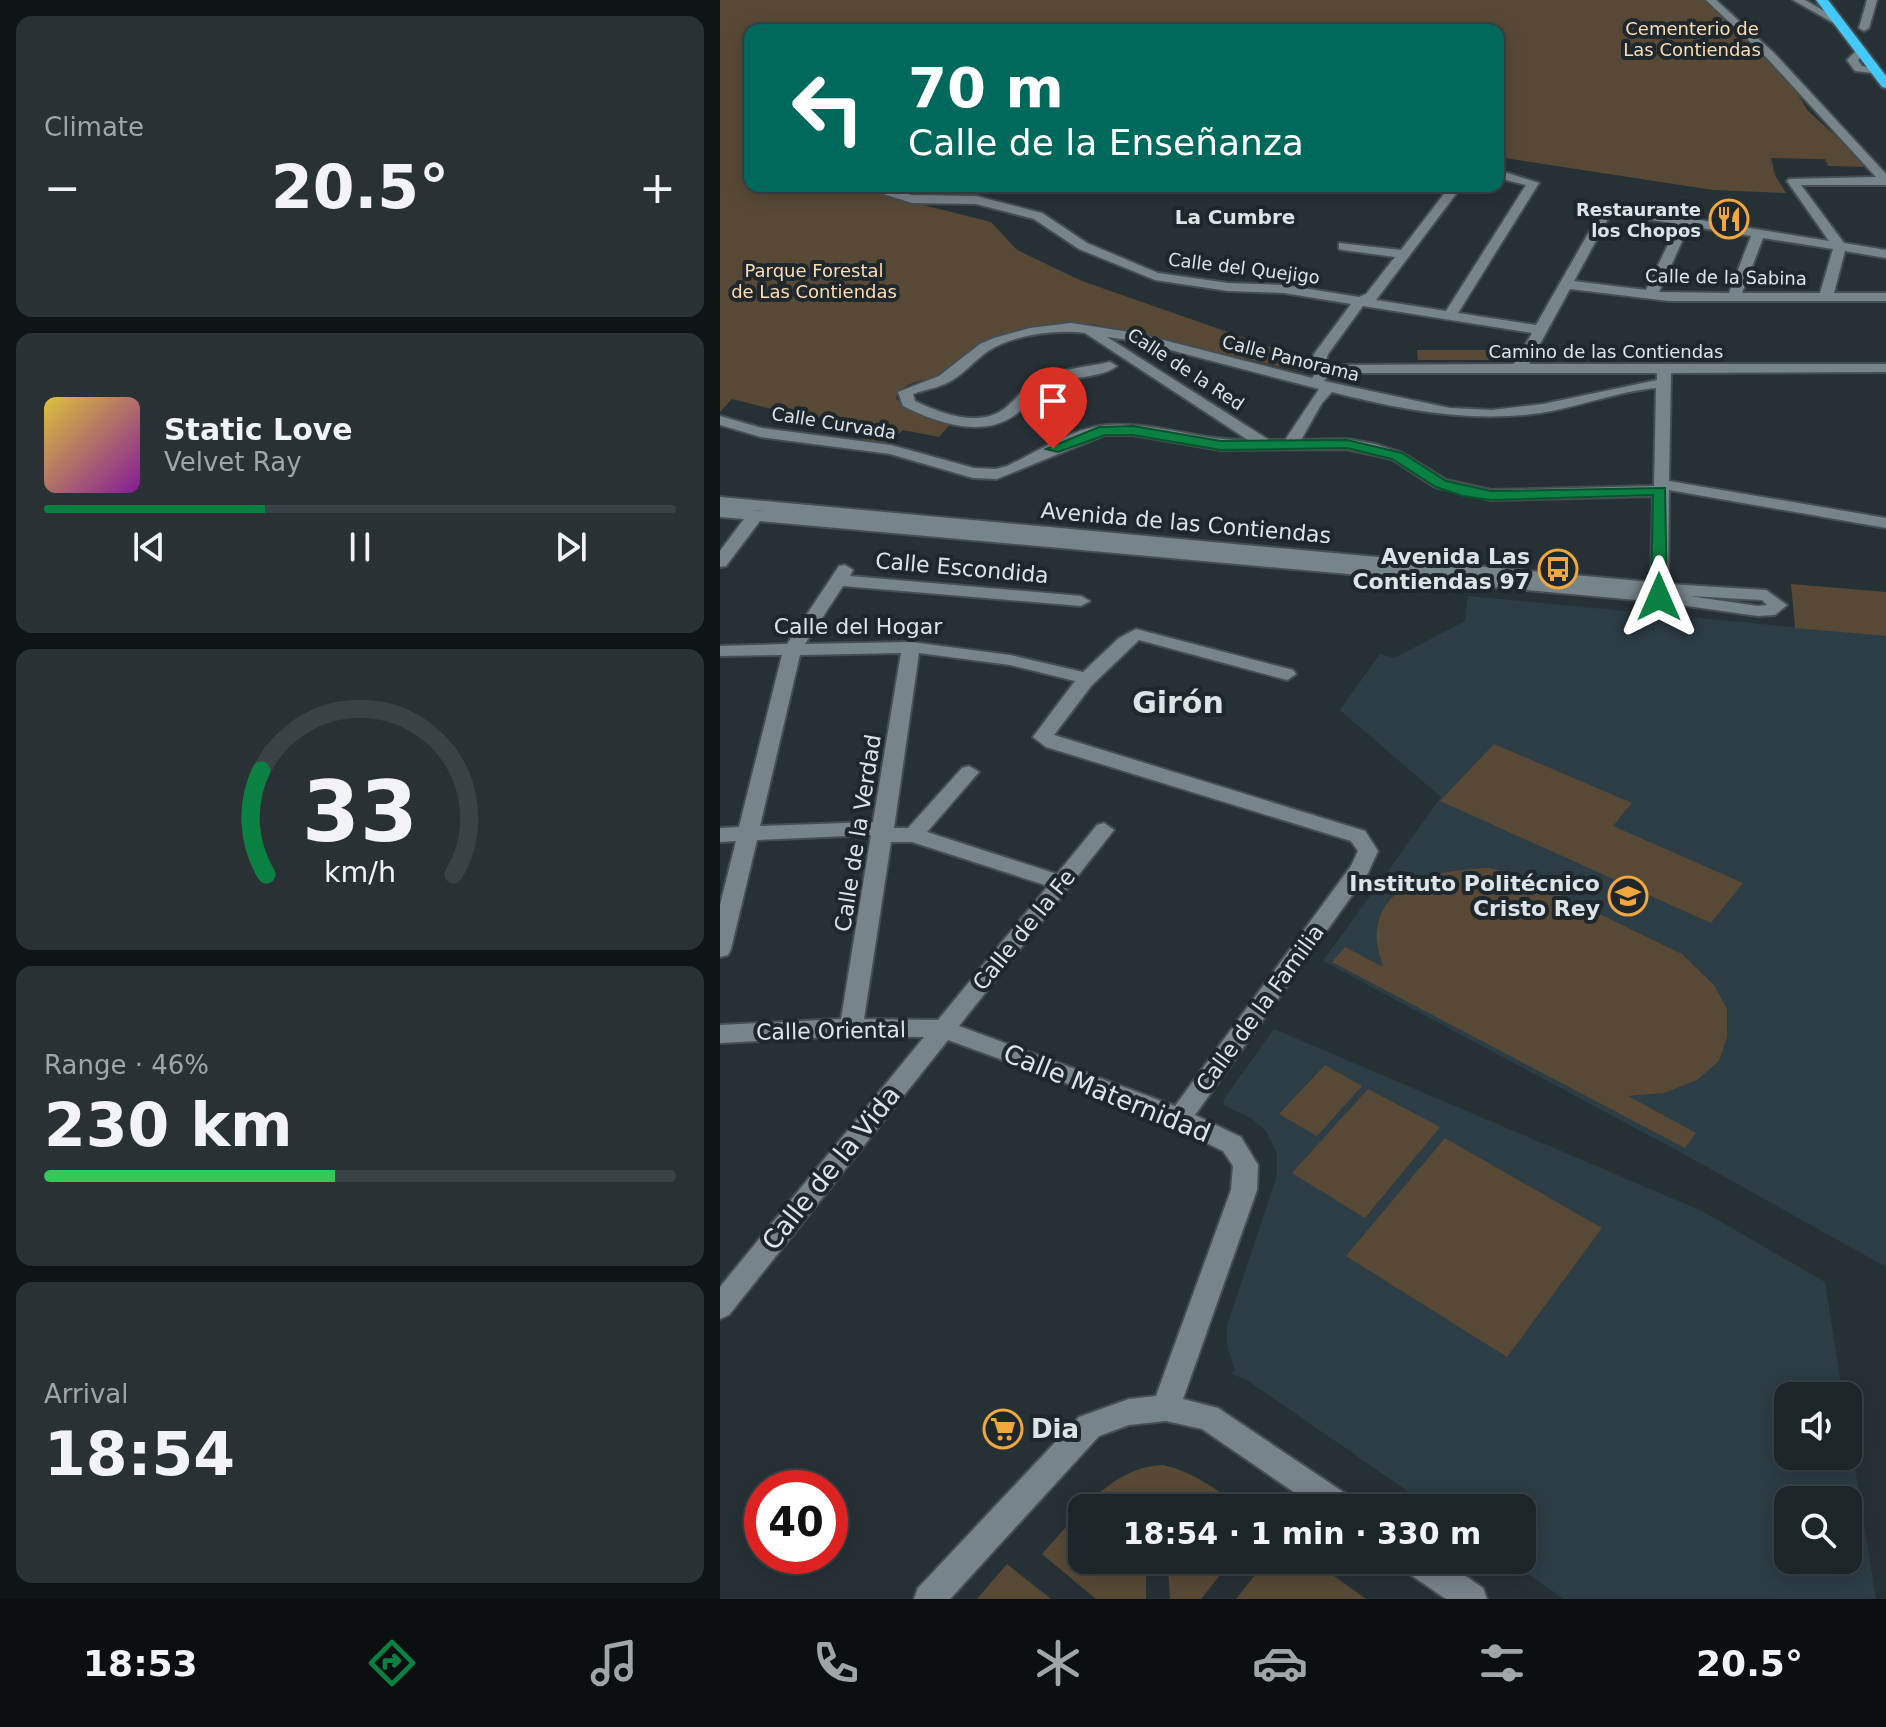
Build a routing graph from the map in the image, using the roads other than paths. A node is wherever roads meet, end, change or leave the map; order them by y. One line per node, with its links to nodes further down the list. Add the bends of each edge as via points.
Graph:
1 (1711, 0): 10 (street, via 1770,55)
2 (1798, 0): 6 (street)
3 (1822, 0): 6 (highway)
4 (1872, 0): 7 (street)
5 (1855, 16): 7 (highway)
6 (1840, 23): 8 (highway)
7 (1867, 33)
8 (1886, 84)
9 (1504, 175): 25 (street, via 1533,183)
10 (1886, 181): 16 (street, via 1793,181)
11 (886, 192): 24 (street, Calle del Quejigo, via 912,199 976,200 1038,216 1083,246 1155,276)
12 (1451, 192): 17 (street)
13 (1685, 222): 14 (street); 19 (street, via 1605,214); 20 (street)
14 (1758, 234): 16 (street); 21 (street)
15 (1343, 246): 17 (street)
16 (1840, 247): 18 (street); 22 (street)
17 (1403, 254): 24 (street, via 1371,297)
18 (1886, 254)
19 (1565, 284): 20 (street, Calle de la Sabina); 27 (street)
20 (1650, 296): 21 (street, Calle de la Sabina)
21 (1734, 297): 22 (street, Calle de la Sabina)
22 (1826, 297): 23 (street, Calle de la Sabina)
23 (1886, 297)
24 (1360, 301): 25 (street, Calle del Quejigo); 32 (street, via 1321,354 1319,362)
25 (1450, 315): 27 (street, Calle del Quejigo)
26 (1085, 329): 28 (street, Calle Panorama); 29 (street, Calle de la Red); 30 (street, Calle Panorama, via 1054,328 999,341 944,379 905,392 908,403 933,416 993,420 1045,382)
27 (1540, 330): 33 (street)
28 (1136, 337): 29 (street, via 1118,339); 35 (street, Calle Panorama)
29 (1114, 347): 37 (street, Calle de la Red)
30 (1110, 366)
31 (1886, 368): 34 (street, Camino de las Contiendas)
32 (1327, 369): 33 (street, Camino de las Contiendas); 35 (street)
33 (1519, 369): 34 (street, Camino de las Contiendas)
34 (1664, 377): 35 (street, Calle Panorama, via 1543,408 1492,414 1450,412); 39 (street)
35 (1323, 384): 38 (street)
36 (720, 420): 37 (street, Calle Curvada, via 761,432 891,450 973,473 1013,469 1104,430 1221,445)
37 (1266, 445): 38 (street, Calle Curvada)
38 (1290, 445): 39 (street, Calle Curvada, via 1370,447 1397,456 1441,484 1491,495)
39 (1660, 488): 43 (street, Calle Curvada); 45 (street)
40 (720, 502): 45 (street, Avenida de las Contiendas)
41 (720, 512): 42 (street, Avenida de las Contiendas)
42 (756, 515): 44 (street); 45 (street, Avenida de las Contiendas)
43 (1886, 523)
44 (720, 562)
45 (1659, 593): 45 (street, Avenida de las Contiendas, via 1769,611 1778,605 1766,595)
46 (1081, 601): 48 (street, Calle Escondida, via 842,575)
47 (911, 647): 48 (street, Calle del Hogar); 51 (street, Calle del Hogar, via 996,658); 54 (street, Calle de la Verdad)
48 (793, 648): 49 (street, Calle del Hogar); 55 (street)
49 (720, 651)
50 (1287, 674): 51 (street, via 1136,634)
51 (1089, 679): 63 (street, Calle de la Familia, via 1043,737 1358,836 1368,851 1361,868)
52 (969, 772): 57 (street)
53 (1104, 830): 58 (street, Calle de la Fe)
54 (883, 831): 55 (street); 57 (street); 60 (street, Calle de la Verdad)
55 (748, 834): 56 (street); 59 (street)
56 (720, 835)
57 (913, 835): 58 (street)
58 (1063, 883): 61 (street, Calle de la Fe)
59 (720, 949)
60 (851, 1027): 61 (street, Calle Oriental); 62 (street, Calle Oriental)
61 (943, 1029): 63 (street, Calle Maternidad); 64 (street, Calle de la Vida)
62 (720, 1034)
63 (1180, 1118): 65 (street, Calle Maternidad, via 1232,1144 1246,1165 1244,1190)
64 (720, 1307)
65 (1166, 1408): 66 (street, via 1208,1417); 68 (street, via 1129,1412 1089,1426)
66 (1321, 1494)
67 (1436, 1574): 69 (street)
68 (929, 1599)
69 (1472, 1599)

